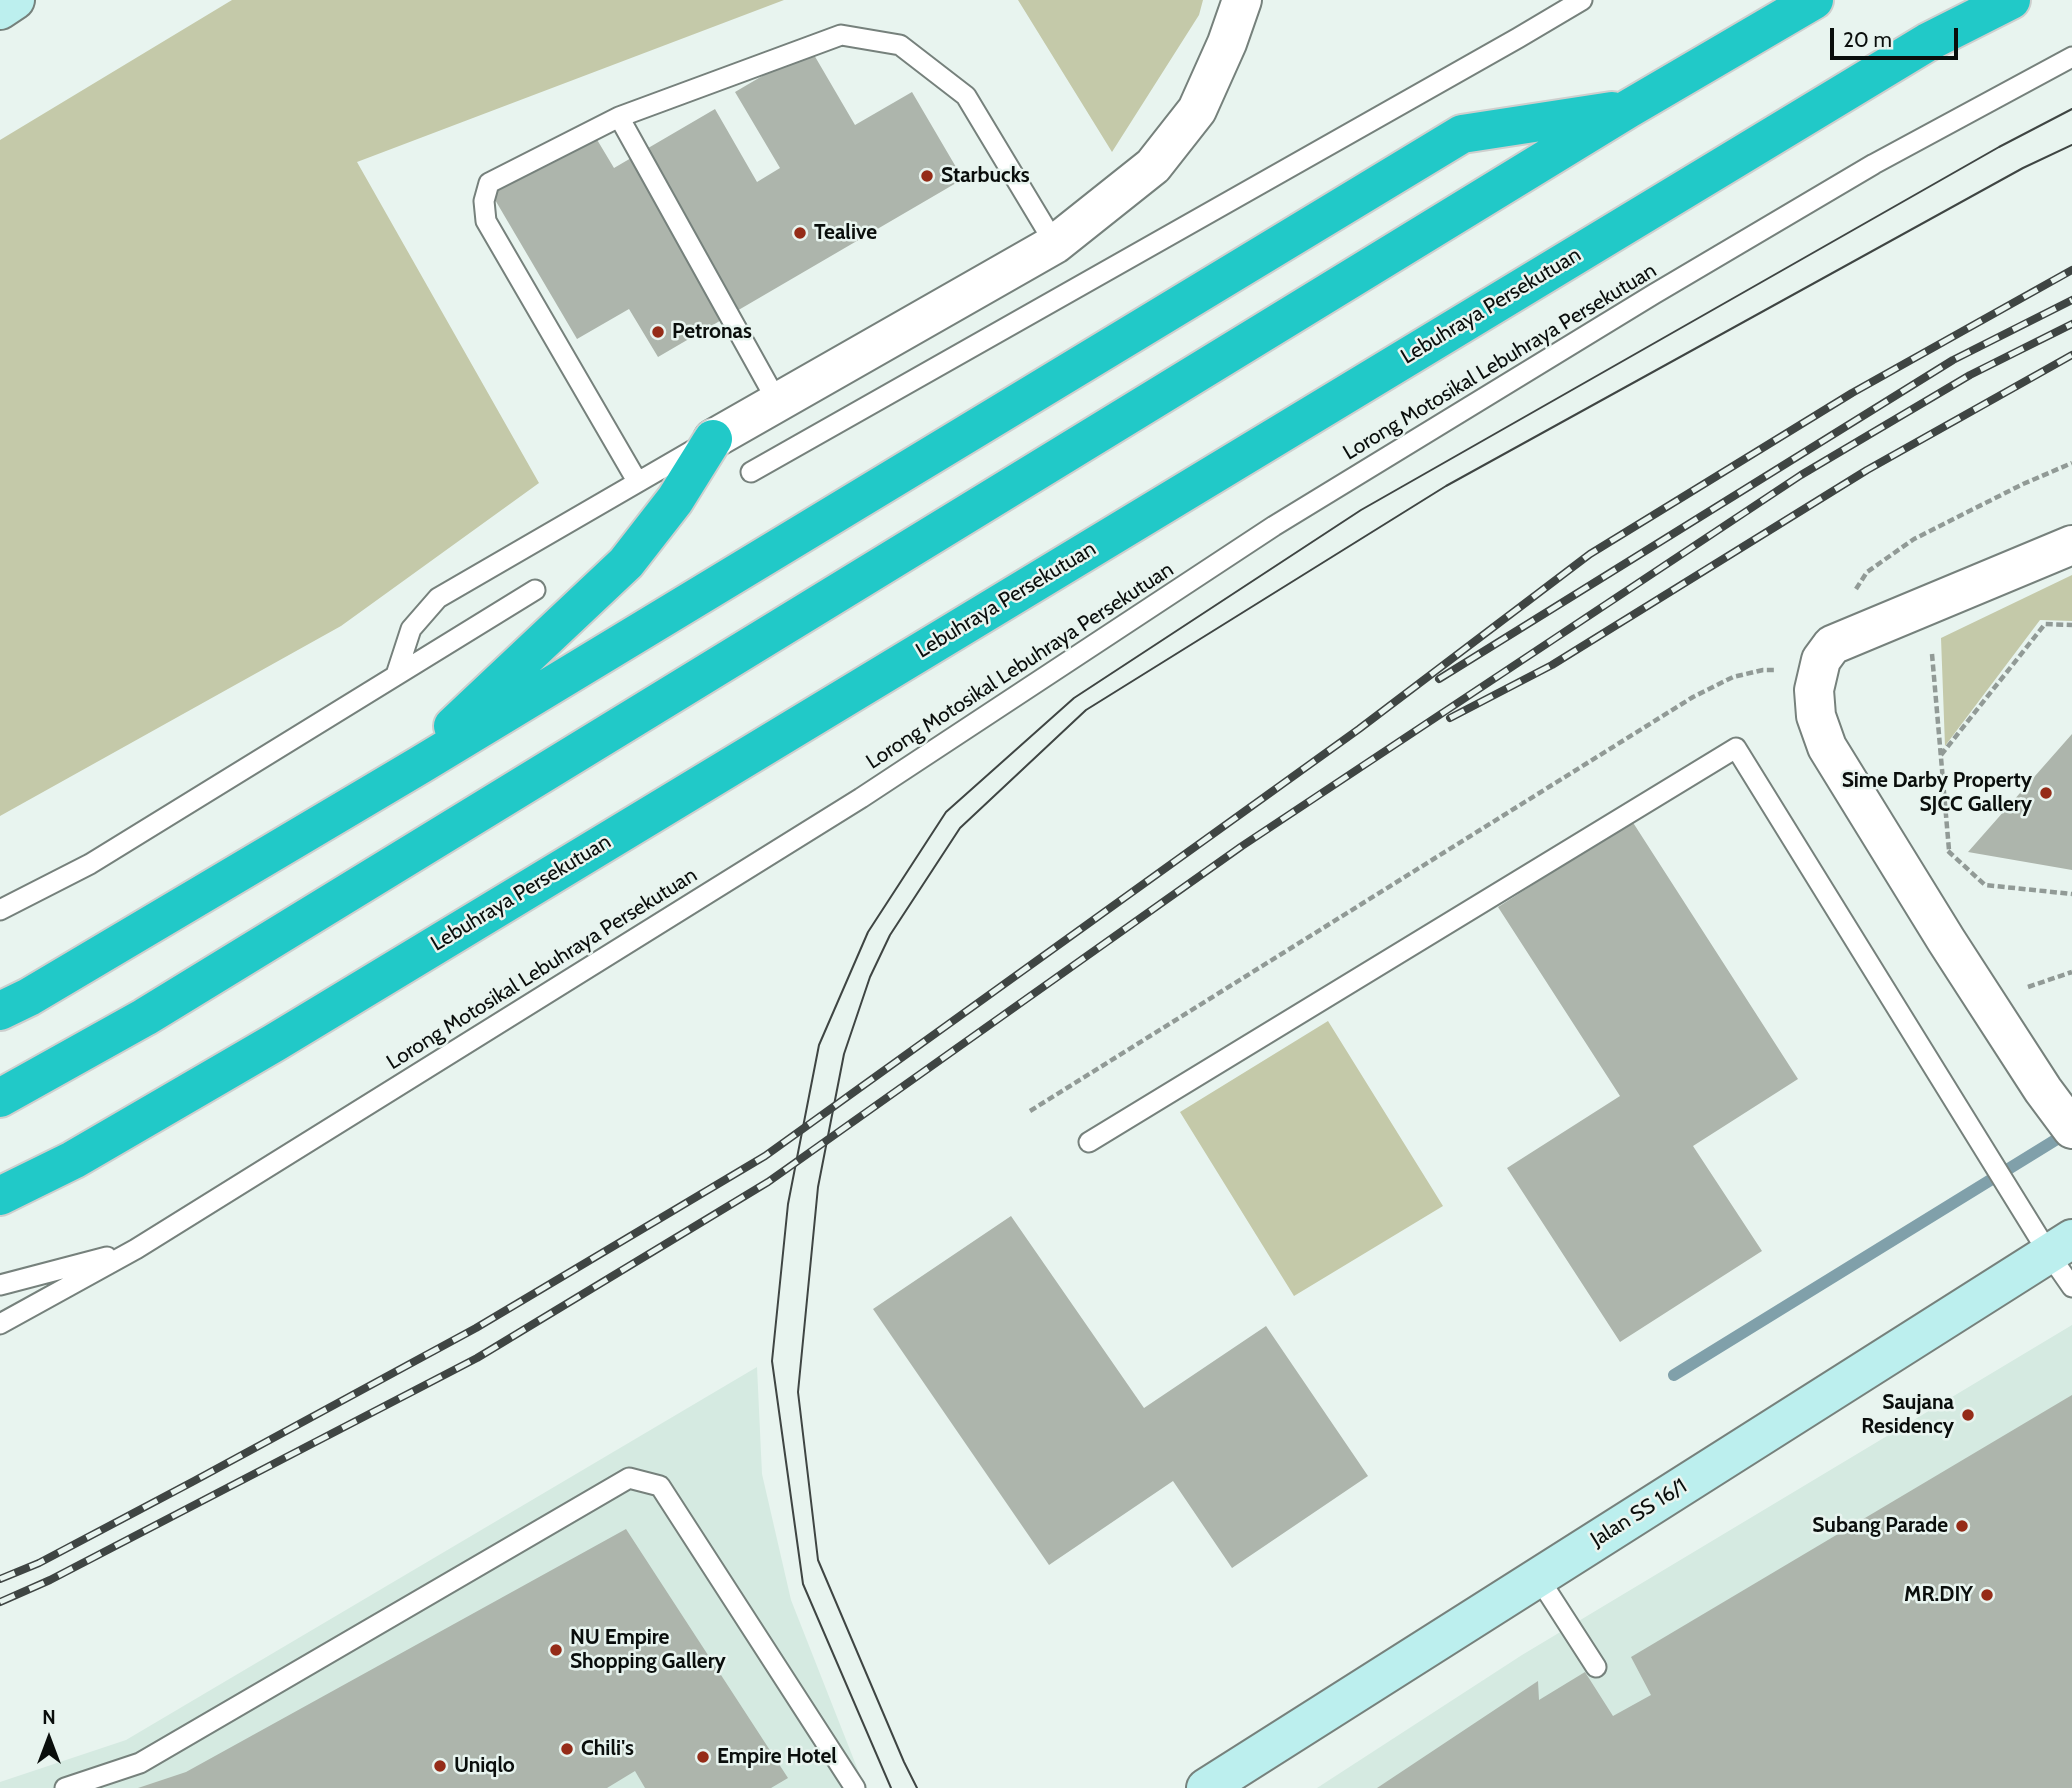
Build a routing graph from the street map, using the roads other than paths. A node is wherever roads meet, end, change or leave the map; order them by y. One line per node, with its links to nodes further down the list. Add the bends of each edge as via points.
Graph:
1 (15, 0): 6 (street)
2 (1242, 0): 10 (street, via 1197,110 1153,166)
3 (1581, 0): 13 (lane)
4 (1814, 0): 8 (highway)
5 (2011, 0): 24 (highway, Lebuhraya Persekutuan, via 1928,42 274,1043 73,1160)
6 (0, 9)
7 (2072, 57): 26 (lane, Lorong Motosikal Lebuhraya Persekutuan, via 1839,185 1274,526 861,797)
8 (1628, 109): 18 (highway, via 1462,134); 21 (highway, via 145,1017)
9 (619, 117): 10 (lane, via 841,36 900,45 966,96); 11 (lane); 14 (lane, via 489,183 484,201 486,220)
10 (1055, 244): 11 (street)
11 (778, 403): 12 (street)
12 (713, 439): 14 (lane); 18 (highway, via 675,500 626,563 458,720)
13 (751, 472)
14 (637, 481): 17 (lane, via 438,598 411,629)
15 (2072, 545): 22 (street, via 1832,645 1821,660 1814,690 1816,716 1827,747)
16 (535, 590): 17 (lane)
17 (396, 675): 19 (lane, via 90,864)
18 (420, 765): 20 (highway)
19 (0, 910)
20 (0, 1011)
21 (0, 1098)
22 (2072, 1129)
23 (1089, 1142): 25 (lane, via 1736,748 2013,1193)
24 (0, 1196)
25 (2060, 1246): 28 (lane); 30 (street, Jalan SS 16/1)
26 (136, 1249): 27 (lane); 29 (lane, Lorong Motosikal Lebuhraya Persekutuan)
27 (0, 1285)
28 (2072, 1287)
29 (0, 1324)
30 (1538, 1577): 31 (lane); 34 (street, Jalan SS 16/1)
31 (1595, 1667)
32 (65, 1788): 33 (lane, via 140,1763 629,1478 660,1486)
33 (855, 1788)
34 (1206, 1788)

